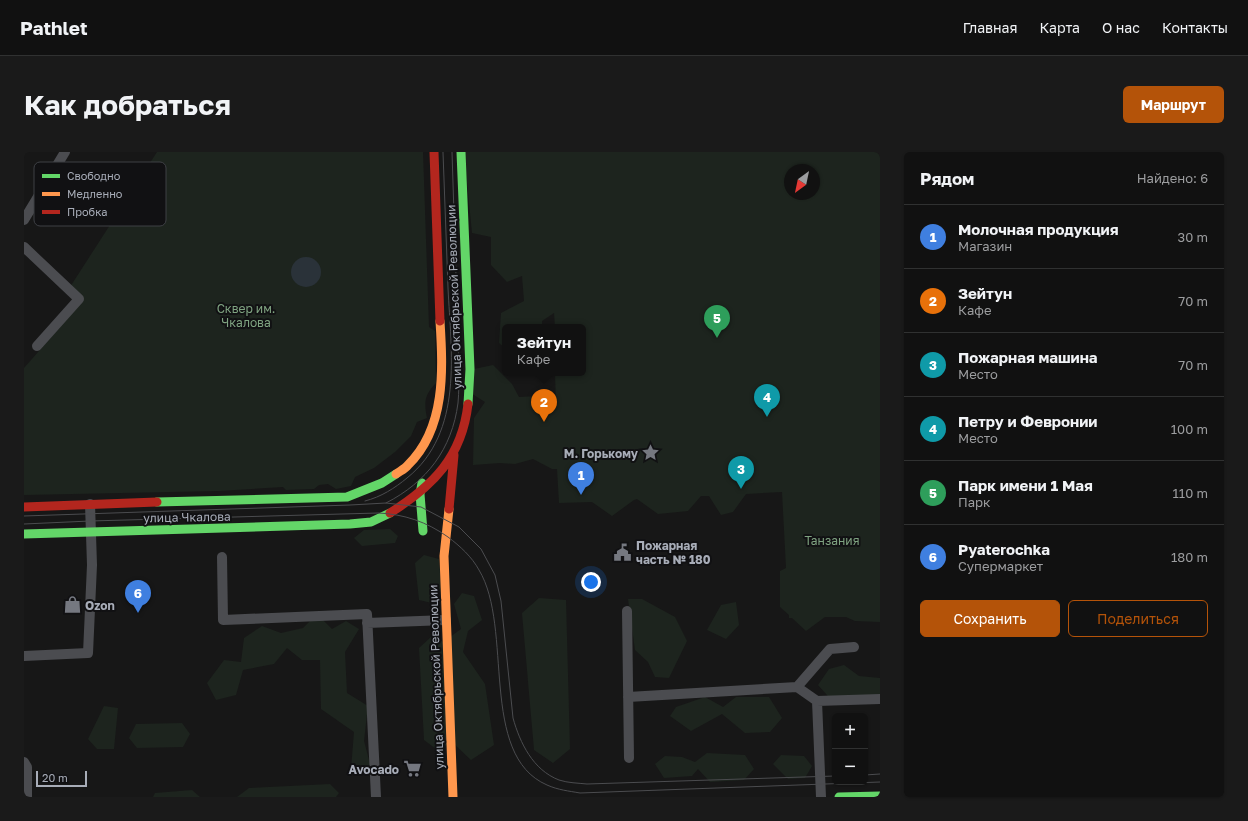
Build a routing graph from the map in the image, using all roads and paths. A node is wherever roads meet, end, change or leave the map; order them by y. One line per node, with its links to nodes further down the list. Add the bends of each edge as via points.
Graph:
1 (65, 152): 4 (lane)
2 (434, 152): 9 (main road, улица Октябрьской Революции, via 442,371 436,418)
3 (461, 152): 10 (main road, улица Октябрьской Революции, via 470,369 468,404 463,428)
4 (59, 162)
5 (34, 203): 6 (lane)
6 (24, 220)
7 (24, 247): 8 (lane, via 79,299)
8 (37, 346)
9 (430, 434): 11 (main road); 13 (main road, улица Октябрьской Революции, via 413,461)
10 (454, 451): 16 (main road, улица Октябрьской Революции, via 440,475); 28 (main road, улица Октябрьской Революции, via 446,509)
11 (426, 458)
12 (423, 477): 16 (main road)
13 (391, 480): 14 (main road); 17 (main road, улица Октябрьской Революции, via 366,492)
14 (400, 484)
15 (409, 489): 16 (main road)
16 (420, 494): 18 (main road); 21 (main road, улица Октябрьской Революции, via 390,514); 24 (main road, via 425,533)
17 (347, 497): 19 (main road, улица Чкалова)
18 (431, 500)
19 (90, 504): 20 (main road, улица Чкалова); 25 (lane)
20 (24, 507)
21 (372, 522): 22 (main road); 23 (main road, улица Октябрьской Революции)
22 (392, 522)
23 (350, 524): 25 (main road, улица Чкалова)
24 (414, 526)
25 (91, 531): 26 (main road, улица Чкалова); 34 (lane, via 88,653)
26 (24, 534)
27 (436, 545): 28 (main road)
28 (444, 556): 31 (main road, улица Октябрьской Революции)
29 (222, 557): 32 (lane, via 223,620 367,614)
30 (627, 611): 36 (lane)
31 (446, 620): 32 (lane); 44 (main road, улица Октябрьской Революции)
32 (367, 623): 43 (lane)
33 (854, 647): 35 (lane, via 830,648)
34 (24, 656)
35 (797, 687): 36 (lane); 38 (lane)
36 (628, 697): 39 (lane)
37 (880, 699): 38 (lane)
38 (817, 701): 45 (lane)
39 (629, 758)
40 (24, 762): 42 (lane, via 27,767)
41 (880, 796): 46 (main road)
42 (27, 797)
43 (376, 797)
44 (453, 797)
45 (821, 797)
46 (839, 797)

